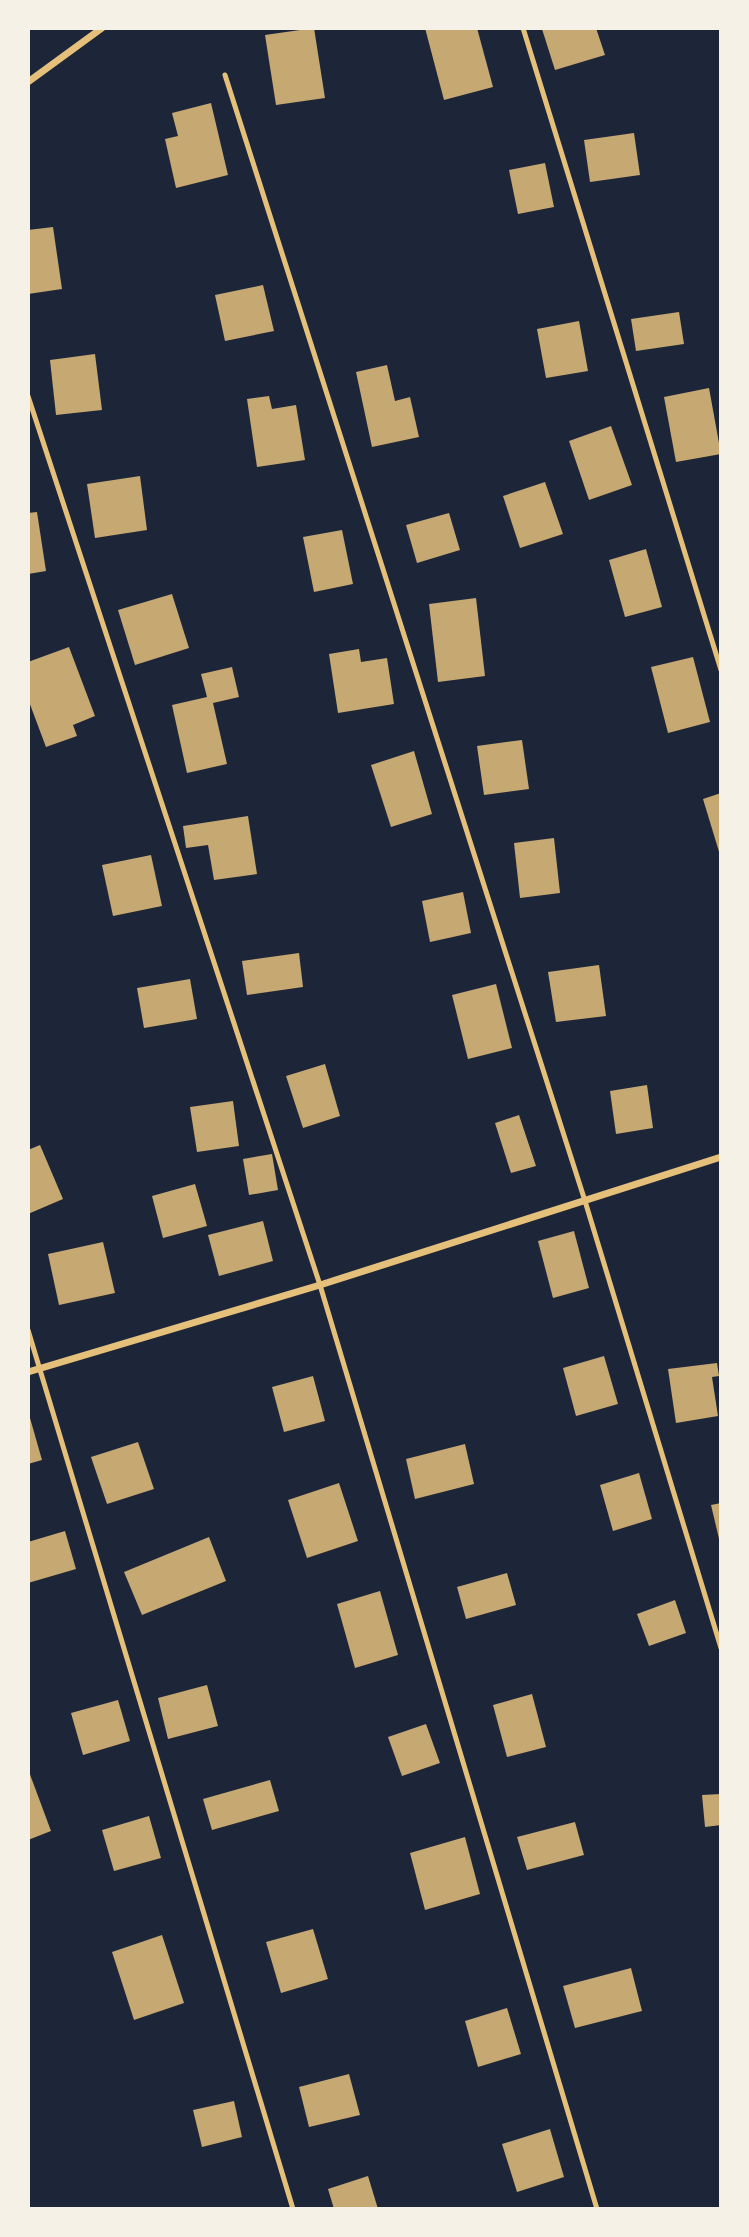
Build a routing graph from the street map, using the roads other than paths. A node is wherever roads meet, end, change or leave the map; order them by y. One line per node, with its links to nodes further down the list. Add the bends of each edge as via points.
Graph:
1 (102, 28): 4 (street)
2 (523, 28): 6 (lane)
3 (225, 75): 8 (lane)
4 (28, 82)
5 (28, 396): 9 (lane)
6 (721, 670)
7 (721, 1157): 8 (street)
8 (585, 1201): 9 (street); 13 (lane)
9 (320, 1285): 11 (street); 15 (lane)
10 (28, 1330): 11 (lane)
11 (40, 1368): 12 (street); 14 (lane)
12 (28, 1372)
13 (721, 1648)
14 (293, 2209)
15 (597, 2209)

